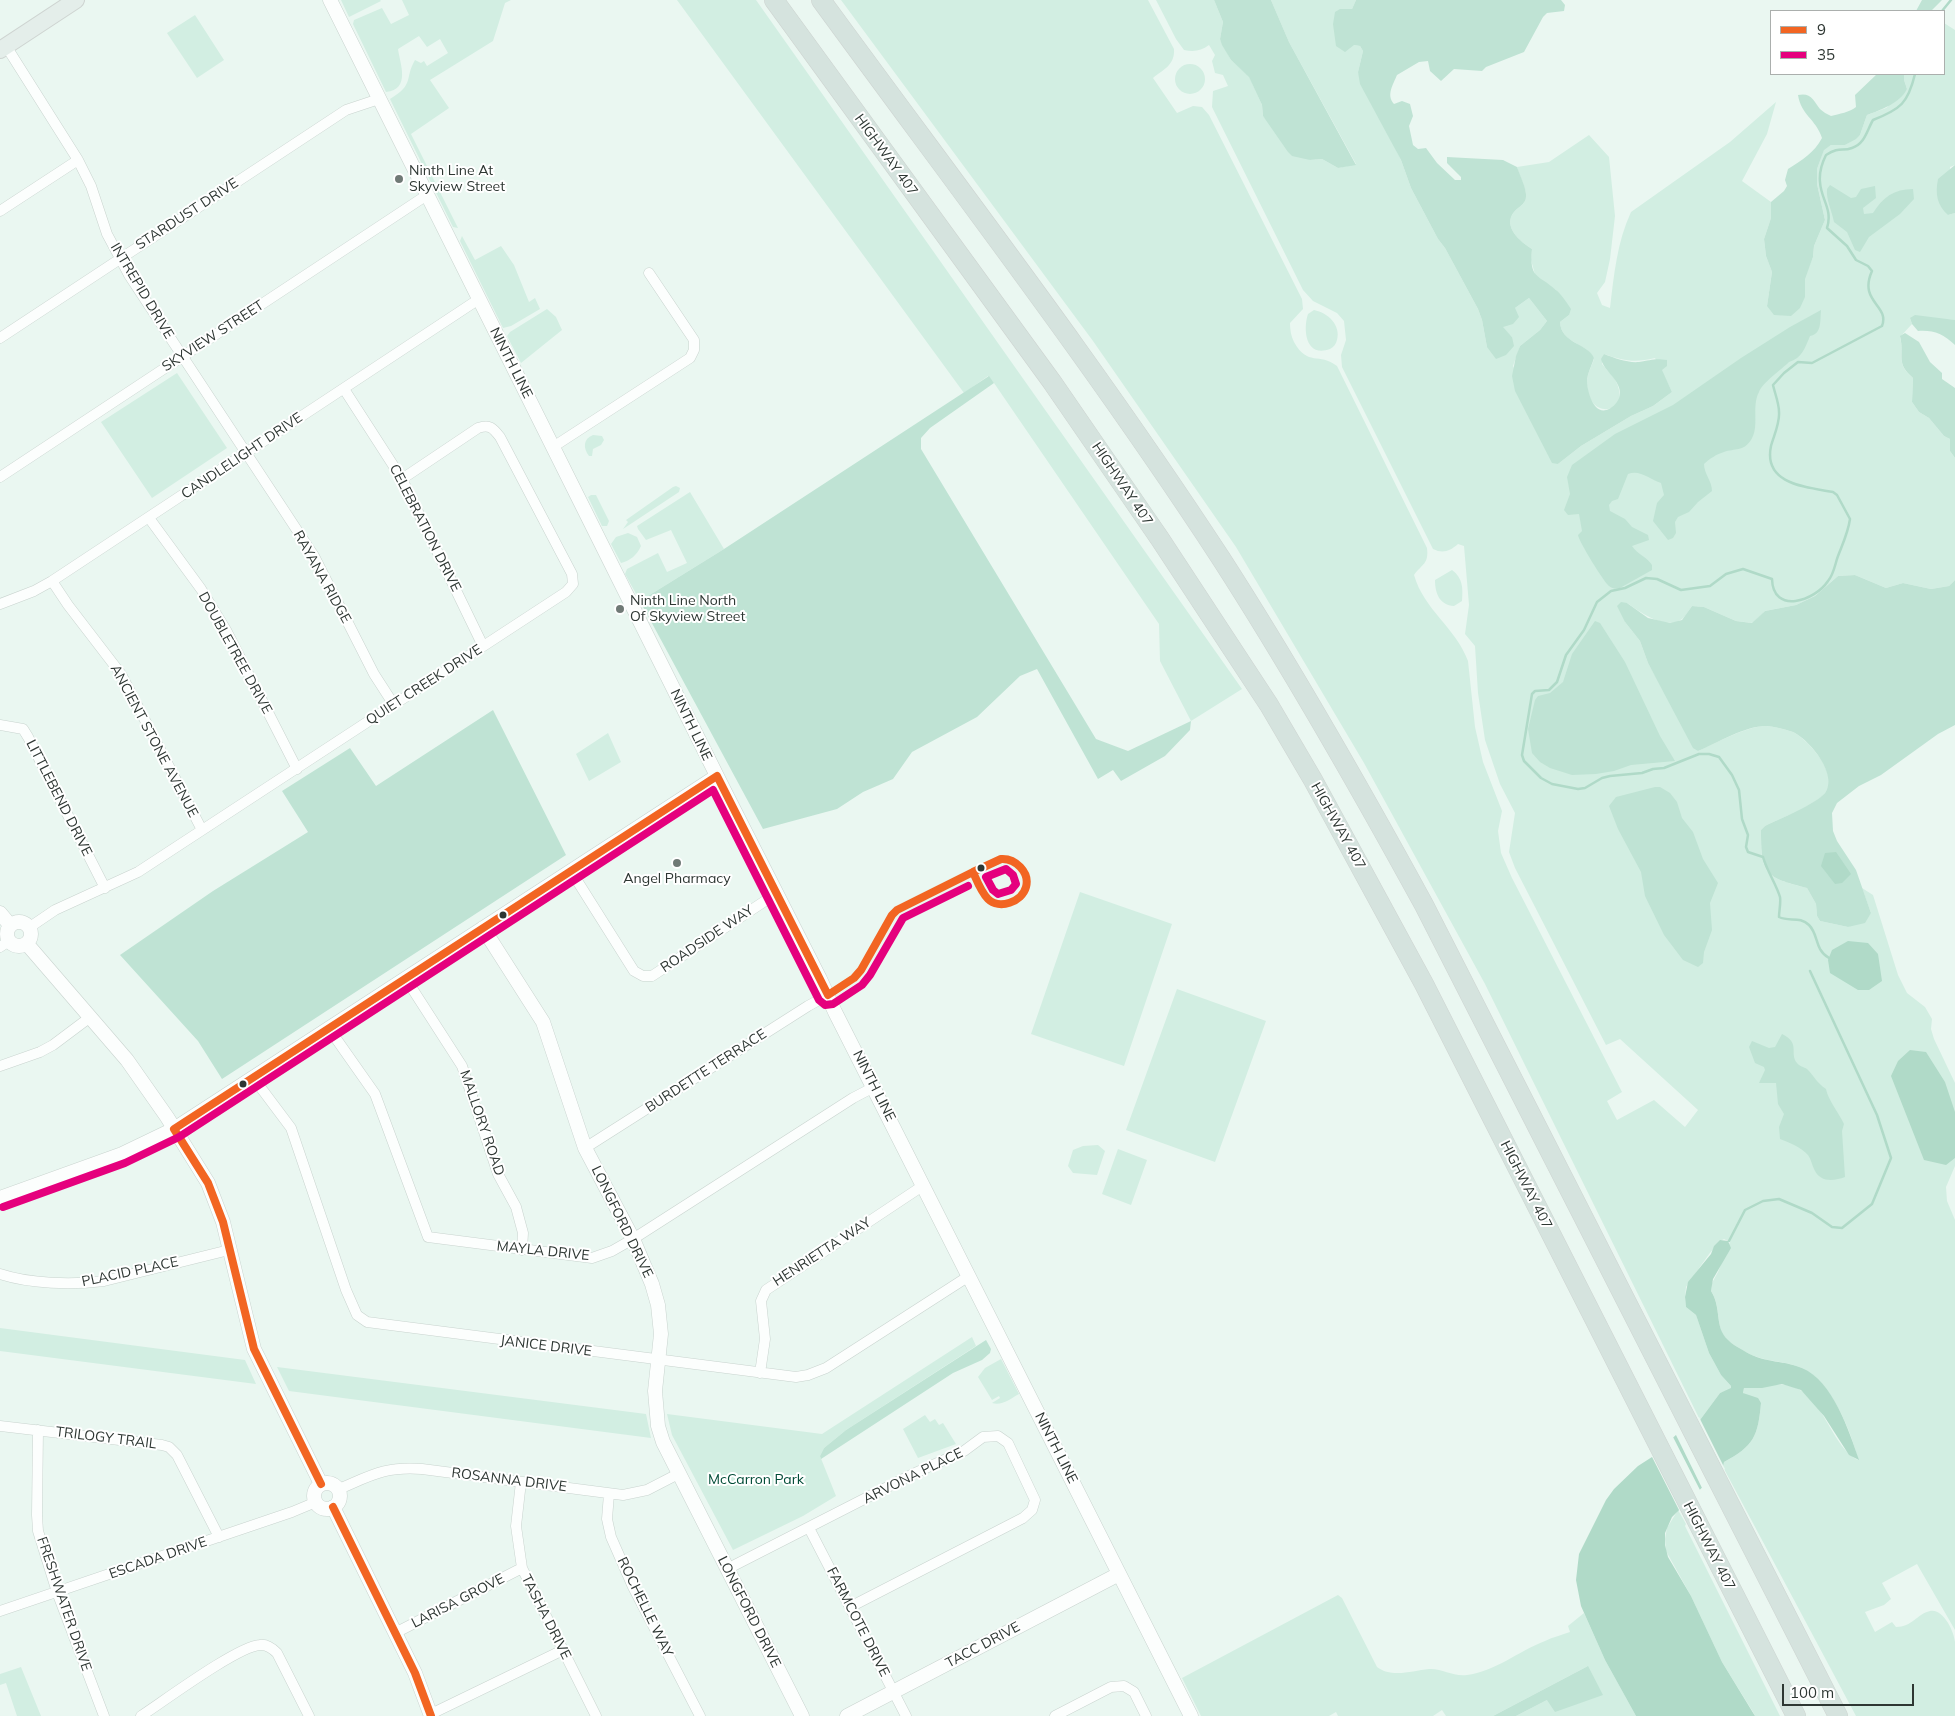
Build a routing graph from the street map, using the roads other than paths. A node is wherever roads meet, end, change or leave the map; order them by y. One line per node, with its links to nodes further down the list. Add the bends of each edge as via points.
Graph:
1 (76, 0): 5 (main road)
2 (330, 0): 6 (street, NINTH LINE)
3 (774, 0): 88 (highway, HIGHWAY 407, via 1052,382 1269,705 1389,917)
4 (820, 0): 89 (highway, via 1134,430 1222,561 1308,699 1424,905)
5 (3, 48): 7 (street, INTREPID DRIVE)
6 (378, 99): 8 (street, NINTH LINE); 10 (street, STARDUST DRIVE, via 346,110)
7 (78, 160): 9 (street); 10 (street, INTREPID DRIVE)
8 (427, 195): 12 (street, NINTH LINE); 14 (street, SKYVIEW STREET)
9 (0, 211)
10 (119, 258): 13 (street, STARDUST DRIVE); 14 (street, INTREPID DRIVE)
11 (649, 272): 16 (street, via 694,340 690,358)
12 (479, 298): 15 (street, CANDLELIGHT DRIVE); 16 (street, NINTH LINE)
13 (0, 338)
14 (182, 357): 17 (street, INTREPID DRIVE); 18 (street, SKYVIEW STREET)
15 (344, 388): 17 (street, CANDLELIGHT DRIVE); 19 (street, CELEBRATION DRIVE)
16 (553, 447): 27 (street, NINTH LINE)
17 (245, 452): 20 (street, CANDLELIGHT DRIVE); 24 (street, RAYANA RIDGE, via 314,556 374,674)
18 (0, 477)
19 (402, 479): 23 (street, CELEBRATION DRIVE); 23 (street, QUIET CREEK DRIVE, via 478,428 492,427 572,574 573,584 566,592)
20 (149, 518): 21 (street, CANDLELIGHT DRIVE); 26 (street, DOUBLETREE DRIVE, via 226,630)
21 (52, 580): 22 (street, CANDLELIGHT DRIVE); 28 (street, ANCIENT STONE AVENUE, via 121,674)
22 (0, 604)
23 (484, 646): 24 (street, QUIET CREEK DRIVE)
24 (394, 704): 26 (street, QUIET CREEK DRIVE)
25 (0, 725): 30 (street, LITTLEBEND DRIVE, via 23,729)
26 (297, 769): 28 (street, QUIET CREEK DRIVE)
27 (717, 776): 29 (street); 31 (street, NINTH LINE)
28 (202, 830): 30 (street, QUIET CREEK DRIVE, via 138,872)
29 (571, 871): 31 (street, ROADSIDE WAY, via 634,971 642,976 652,976); 35 (street)
30 (105, 888): 34 (street, QUIET CREEK DRIVE, via 55,910)
31 (777, 893): 39 (street, NINTH LINE)
32 (0, 913): 33 (street)
33 (10, 925): 34 (street, via 22,922); 36 (street)
34 (30, 927): 37 (street, via 32,935)
35 (483, 928): 38 (street); 46 (street, LONGFORD DRIVE, via 543,1022)
36 (5, 944): 37 (street)
37 (26, 944): 40 (street)
38 (406, 979): 41 (street); 51 (street, MALLORY ROAD, via 462,1066 498,1174 516,1207 523,1233)
39 (828, 995): 44 (street, NINTH LINE); 46 (street, BURDETTE TERRACE)
40 (89, 1018): 42 (street, via 53,1045); 45 (street, via 127,1060)
41 (331, 1027): 43 (street); 51 (street, MAYLA DRIVE, via 336,1040 375,1094 428,1237)
42 (0, 1066)
43 (256, 1076): 45 (street); 54 (street, JANICE DRIVE, via 261,1088 291,1128 357,1315 367,1322)
44 (874, 1087): 47 (street, NINTH LINE); 49 (street, MAYLA DRIVE)
45 (174, 1129): 48 (street, via 122,1154); 50 (street, via 208,1183)
46 (586, 1148): 49 (street, LONGFORD DRIVE)
47 (924, 1185): 53 (street, NINTH LINE); 55 (street, HENRIETTA WAY, via 766,1290 761,1301 765,1339)
48 (0, 1198)
49 (633, 1239): 51 (street, MAYLA DRIVE, via 592,1258); 54 (street, LONGFORD DRIVE, via 658,1305 661,1334)
50 (230, 1250): 52 (street, PLACID PLACE, via 85,1283 52,1283); 60 (street, via 254,1349)
51 (522, 1250)
52 (0, 1274)
53 (969, 1276): 55 (street, JANICE DRIVE, via 826,1368 796,1377); 69 (street, NINTH LINE)
54 (658, 1360): 55 (street, JANICE DRIVE); 58 (street, LONGFORD DRIVE, via 655,1391 658,1426)
55 (760, 1373)
56 (0, 1426): 57 (street, TRILOGY TRAIL)
57 (38, 1430): 66 (street, TRILOGY TRAIL, via 169,1447 177,1455); 70 (street, FRESHWATER DRIVE, via 38,1531)
58 (678, 1474): 62 (street, ROSANNA DRIVE, via 641,1492); 68 (street, LONGFORD DRIVE)
59 (522, 1482): 61 (street, ROSANNA DRIVE, via 399,1468 370,1475); 62 (street, ROSANNA DRIVE); 67 (street, TASHA DRIVE, via 516,1526)
60 (321, 1484): 61 (street, via 331,1483); 63 (street, via 314,1494)
61 (339, 1489): 64 (street, via 340,1499)
62 (609, 1494): 81 (street, ROCHELLE WAY, via 607,1519 611,1537)
63 (316, 1502): 64 (street, via 323,1508); 66 (street, ESCADA DRIVE)
64 (333, 1507): 73 (street)
65 (809, 1528): 68 (street, ARVONA PLACE); 71 (street, FARMCOTE DRIVE); 71 (street, ARVONA PLACE, via 964,1451 983,1437 998,1436 1008,1443 1035,1500 1032,1510 1023,1518)
66 (219, 1537): 70 (street, ESCADA DRIVE)
67 (522, 1568): 73 (street, LARISA GROVE); 74 (street, TASHA DRIVE)
68 (727, 1569): 82 (street, LONGFORD DRIVE)
69 (1119, 1574): 75 (street, TACC DRIVE); 87 (street, NINTH LINE)
70 (57, 1592): 72 (street, ESCADA DRIVE); 77 (street, FRESHWATER DRIVE)
71 (850, 1607): 75 (street, FARMCOTE DRIVE)
72 (0, 1611)
73 (395, 1633): 76 (street)
74 (563, 1650): 76 (street); 80 (street, TASHA DRIVE)
75 (894, 1692): 83 (street, TACC DRIVE); 84 (street, FARMCOTE DRIVE)
76 (431, 1715)
77 (104, 1716)
78 (141, 1716): 79 (street, via 233,1656 247,1648 263,1645 277,1653)
79 (309, 1716)
80 (596, 1716)
81 (700, 1716)
82 (802, 1716)
83 (847, 1716)
84 (906, 1716)
85 (1055, 1716): 86 (street, via 1111,1687 1124,1686 1134,1692)
86 (1146, 1716)
87 (1191, 1716)
88 (1796, 1716)
89 (1838, 1716)

